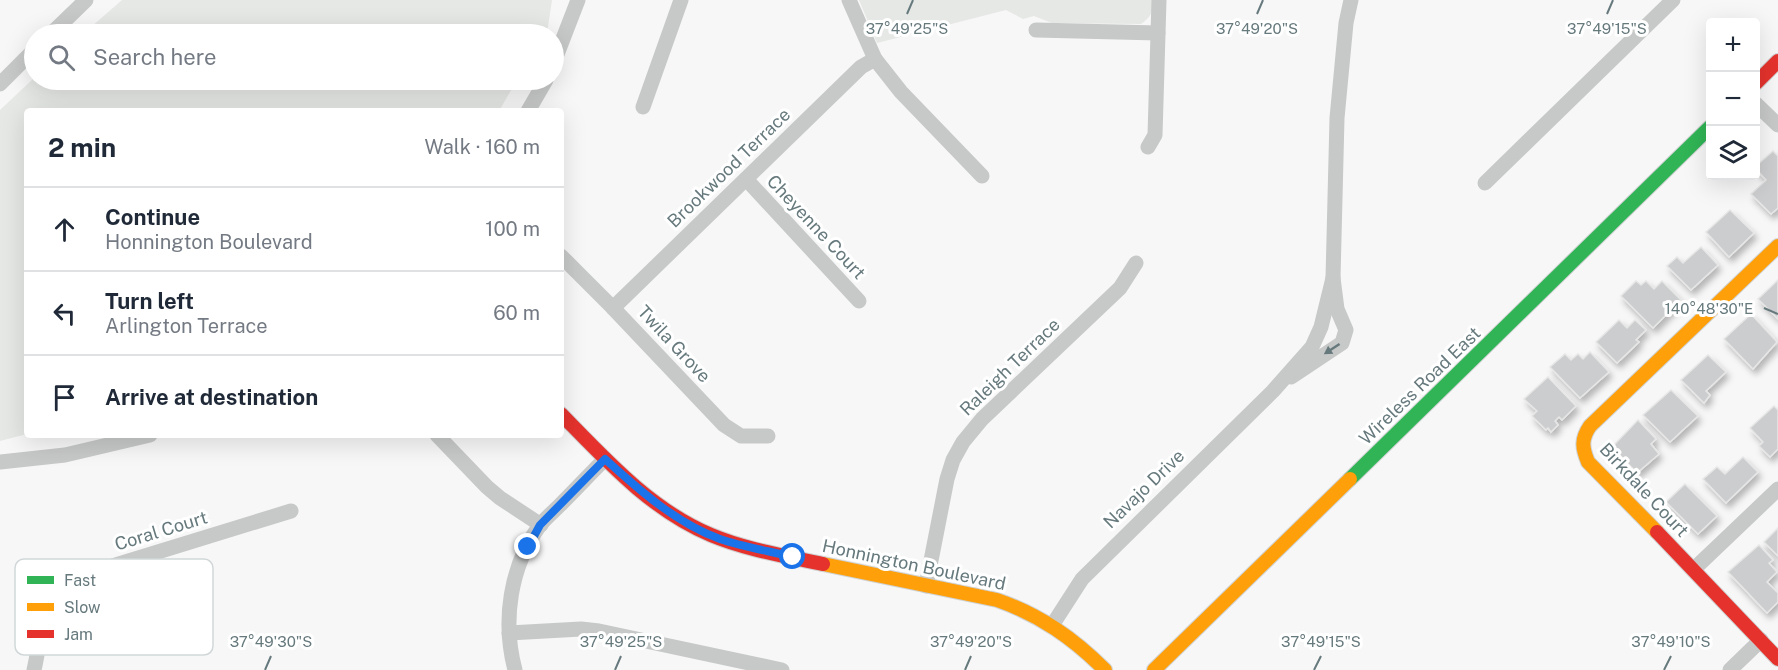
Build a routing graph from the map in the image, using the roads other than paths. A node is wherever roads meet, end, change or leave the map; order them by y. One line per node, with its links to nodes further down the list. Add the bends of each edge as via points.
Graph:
1 (86, 0): 8 (street)
2 (578, 0): 11 (street)
3 (681, 0): 18 (street)
4 (849, 0): 12 (street)
5 (1159, 0): 10 (street)
6 (1351, 0): 30 (street, Navajo Drive, via 1336,118)
7 (1672, 0): 26 (street)
8 (61, 24)
9 (1036, 30): 10 (street)
10 (1158, 33): 23 (street, via 1155,135)
11 (564, 36)
12 (875, 59): 24 (street); 25 (street, Brookwood Terrace, via 861,67)
13 (24, 60): 16 (street)
14 (1778, 61): 15 (street)
15 (1760, 78)
16 (0, 84)
17 (540, 90): 19 (street)
18 (643, 107)
19 (530, 108)
20 (1760, 109): 21 (street)
21 (1778, 125)
22 (1706, 131): 56 (street, Wireless Road East)
23 (1148, 147)
24 (982, 176)
25 (746, 179): 31 (street, Cheyenne Court); 32 (street, Brookwood Terrace)
26 (1485, 183)
27 (1778, 246): 44 (street, Birkdale Court, via 1583,435 1582,448 1588,462)
28 (564, 259): 32 (street, Twila Grove)
29 (1136, 263): 45 (street, Raleigh Terrace, via 1120,288 982,419 963,442 947,479)
30 (1333, 278): 33 (street, Navajo Drive, via 1312,347); 33 (street, Navajo Drive, one-way to 33, via 1337,309 1346,330 1342,343)
31 (859, 301)
32 (613, 308): 35 (street, Twila Grove, via 724,425 741,436)
33 (1273, 391): 46 (street, Navajo Drive, via 1082,579)
34 (564, 417): 38 (street, Honnington Boulevard)
35 (768, 436)
36 (137, 438): 39 (street, via 65,455)
37 (440, 438): 42 (street, via 487,487)
38 (605, 459): 42 (street); 45 (street, Honnington Boulevard, via 652,500 720,539)
39 (0, 462)
40 (1778, 489): 44 (street)
41 (291, 511): 43 (street, Coral Court)
42 (540, 525): 47 (street, via 517,568)
43 (135, 559)
44 (1694, 570): 48 (street, Birkdale Court)
45 (926, 586): 46 (street, Honnington Boulevard, via 997,600)
46 (1053, 624): 55 (street, Honnington Boulevard)
47 (509, 633): 51 (street, via 598,631); 53 (street)
48 (1761, 640): 50 (street, Birkdale Court); 57 (street)
49 (38, 655): 52 (street, Coral Court)
50 (1778, 659)
51 (734, 665): 54 (street)
52 (34, 670)
53 (515, 670)
54 (782, 670)
55 (1105, 670)
56 (1154, 670)
57 (1730, 670)

